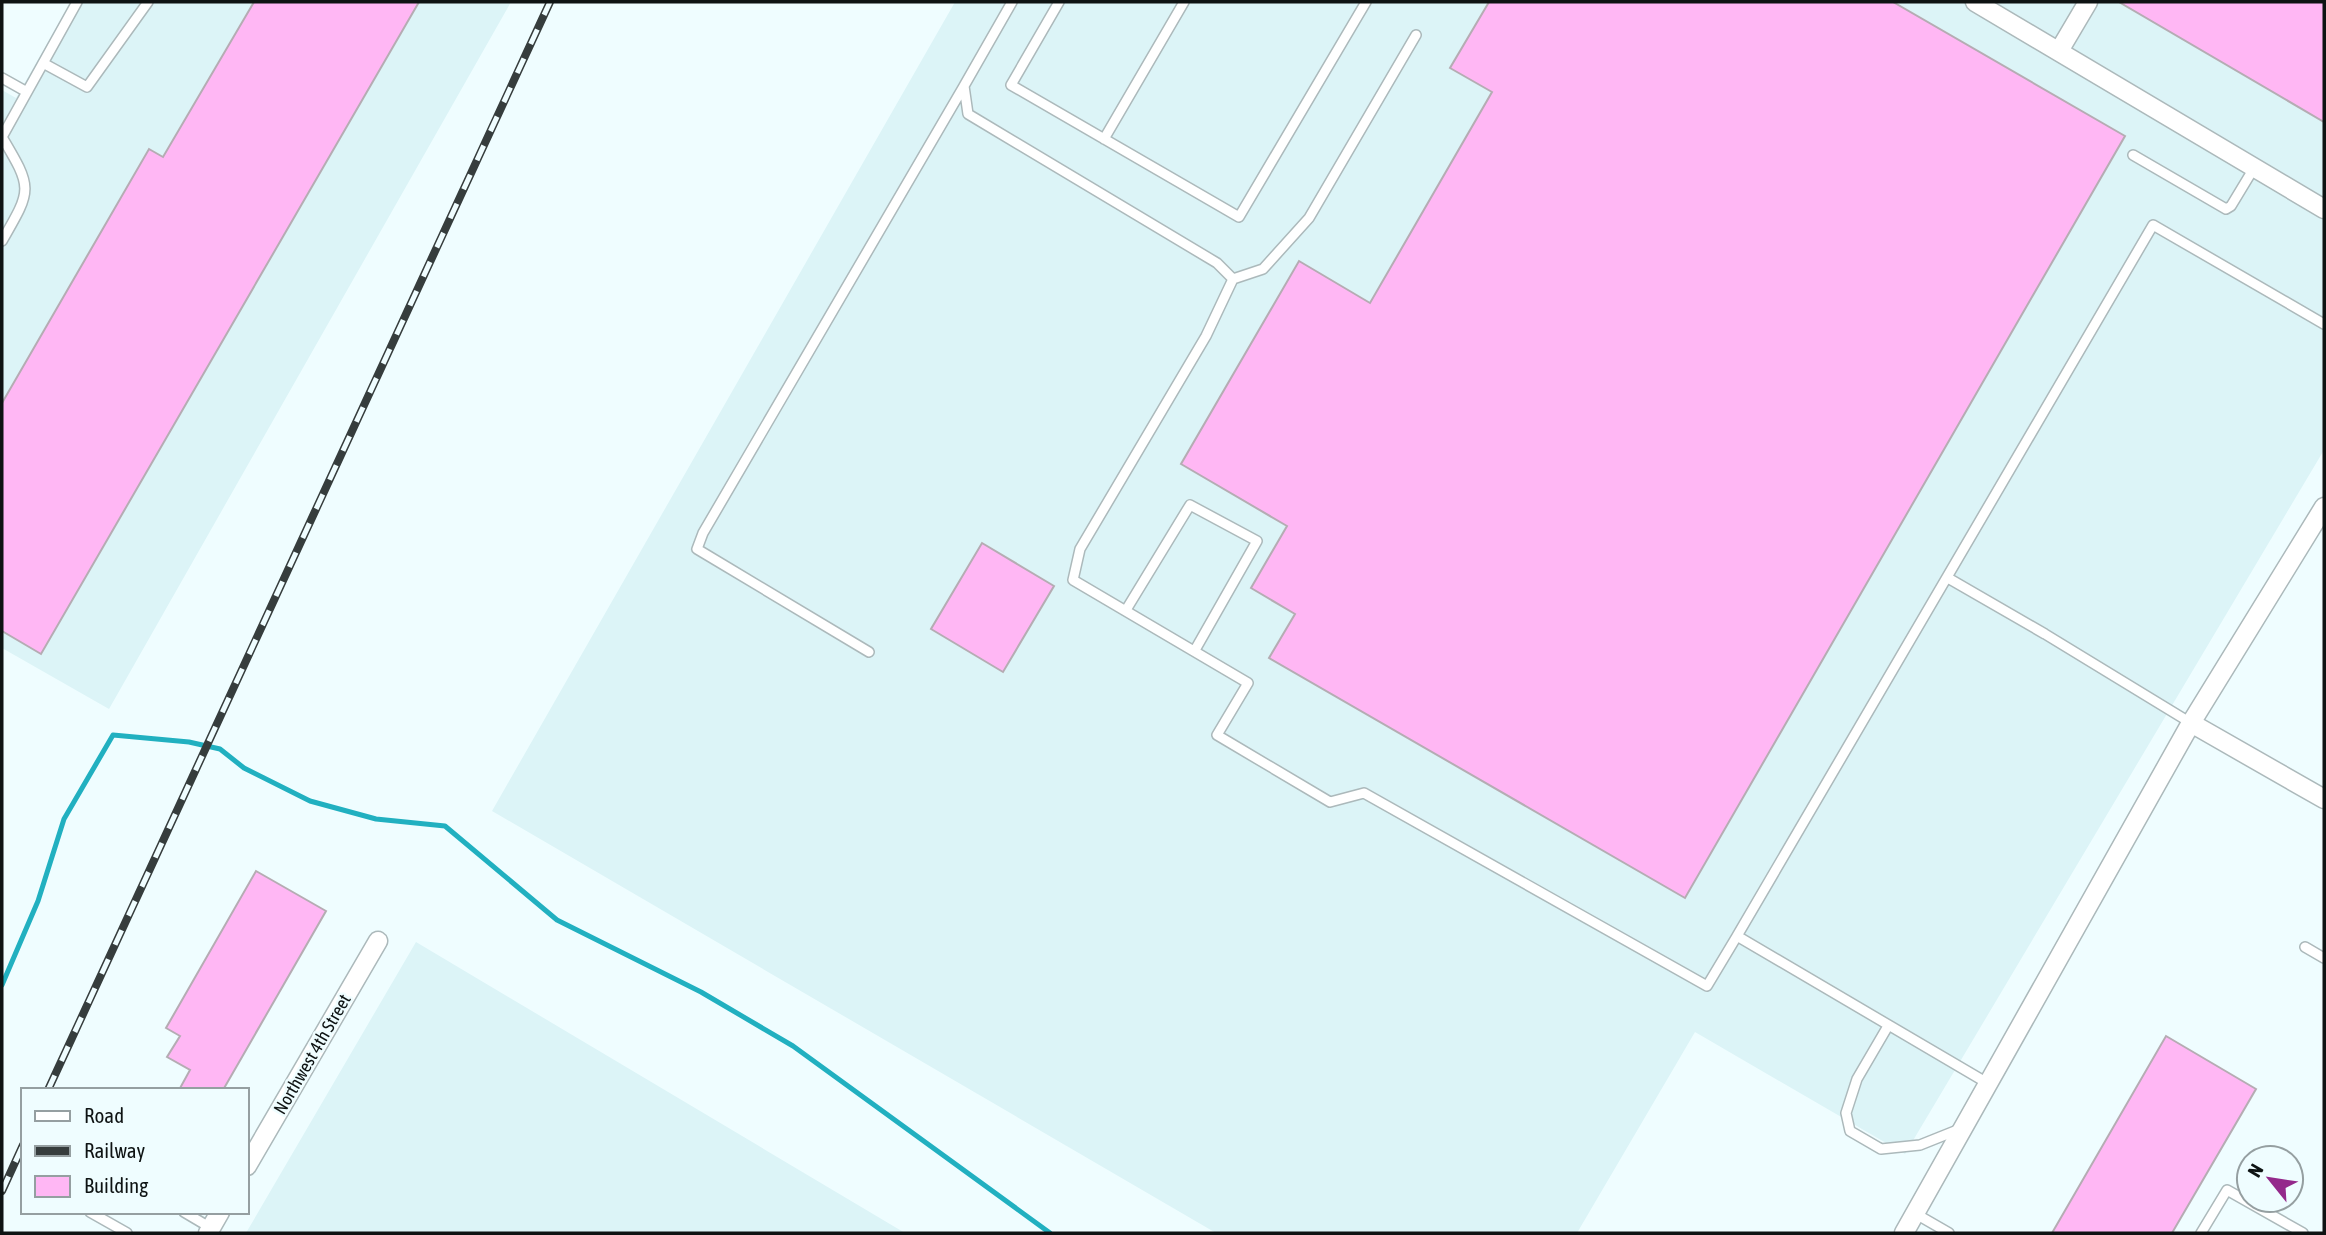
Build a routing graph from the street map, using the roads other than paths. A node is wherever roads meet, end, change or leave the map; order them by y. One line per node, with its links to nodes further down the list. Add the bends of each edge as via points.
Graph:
1 (77, 2): 11 (lane)
2 (148, 2): 11 (lane, via 87,87)
3 (1012, 2): 13 (lane)
4 (1059, 2): 15 (lane, via 1011,85)
5 (1184, 2): 15 (lane)
6 (1366, 2): 15 (lane, via 1239,217)
7 (1975, 2): 10 (street)
8 (2088, 2): 10 (street)
9 (1416, 35): 20 (lane, via 1309,218 1263,270)
10 (2059, 51): 17 (street)
11 (43, 63): 14 (lane)
12 (2, 78): 14 (lane)
13 (964, 86): 20 (lane, via 968,114 1217,263); 26 (lane, via 713,514 697,549)
14 (27, 93): 19 (lane, via 2,137 23,173 25,200)
15 (1104, 139)
16 (2133, 155): 17 (lane, via 2226,209)
17 (2255, 168): 18 (street)
18 (2324, 209)
19 (2, 241)
20 (1233, 279): 24 (lane, via 1206,336 1080,549 1073,580)
21 (2324, 324): 23 (lane, via 2153,225)
22 (2324, 507): 27 (street)
23 (1948, 578): 27 (lane); 29 (lane)
24 (1126, 610): 25 (lane); 25 (lane, via 1190,505 1256,541)
25 (1195, 650): 29 (lane, via 1248,683 1217,736 1330,802 1364,793 1707,986)
26 (869, 652)
27 (2191, 723): 28 (street); 34 (street)
28 (2324, 799)
29 (1737, 936): 33 (lane)
30 (378, 941): 36 (street, Northwest 4th Street)
31 (2305, 947): 32 (lane)
32 (2324, 958)
33 (1888, 1026): 34 (lane); 35 (lane, via 1857,1079 1846,1113 1850,1131 1881,1149 1920,1144)
34 (1989, 1084): 35 (street)
35 (1965, 1127): 40 (street)
36 (248, 1164)
37 (94, 1214): 42 (lane)
38 (187, 1214): 41 (lane)
39 (219, 1214): 41 (street)
40 (1916, 1214): 43 (street); 44 (lane)
41 (209, 1231)
42 (127, 1233)
43 (1904, 1233)
44 (1949, 1233)
45 (2201, 1233): 46 (lane, via 2227,1190)
46 (2303, 1233)

